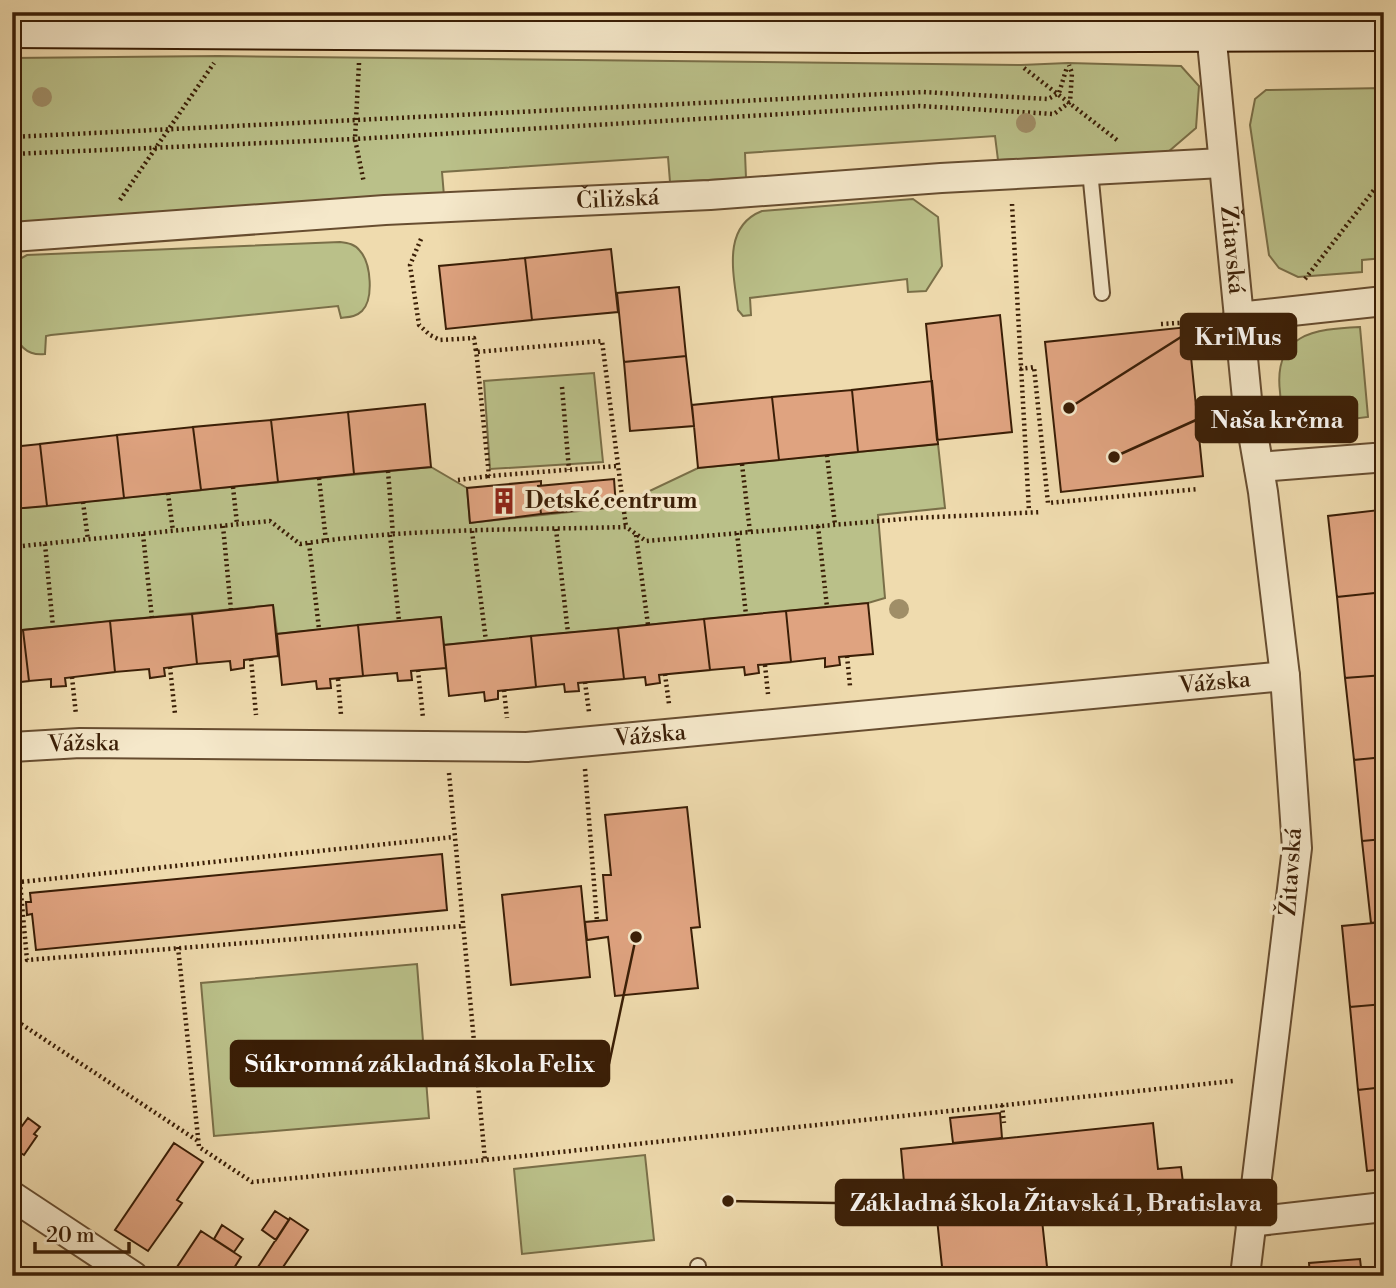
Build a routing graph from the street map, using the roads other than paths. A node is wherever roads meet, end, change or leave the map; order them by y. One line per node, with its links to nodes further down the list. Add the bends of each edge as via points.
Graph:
1 (12, 29): 4 (street)
2 (1384, 31): 3 (street)
3 (1211, 32): 4 (street); 5 (street, Žitavská)
4 (225, 33)
5 (1223, 163): 6 (street, Čiližská); 10 (street, Žitavská)
6 (1090, 171): 7 (street, Čiližská); 8 (lane)
7 (12, 237)
8 (1102, 293)
9 (1384, 301): 10 (street)
10 (1225, 319): 12 (street, Žitavská, via 1247,399)
11 (1374, 458): 12 (street)
12 (1259, 467): 13 (street, Žitavská)
13 (1285, 676): 14 (street, Vážska, via 527,747 80,743); 17 (street, Žitavská, via 1297,848)
14 (12, 747)
15 (12, 1196): 18 (street)
16 (1381, 1219): 17 (street)
17 (1250, 1222): 19 (street, Žitavská)
18 (133, 1276)
19 (1245, 1276)

